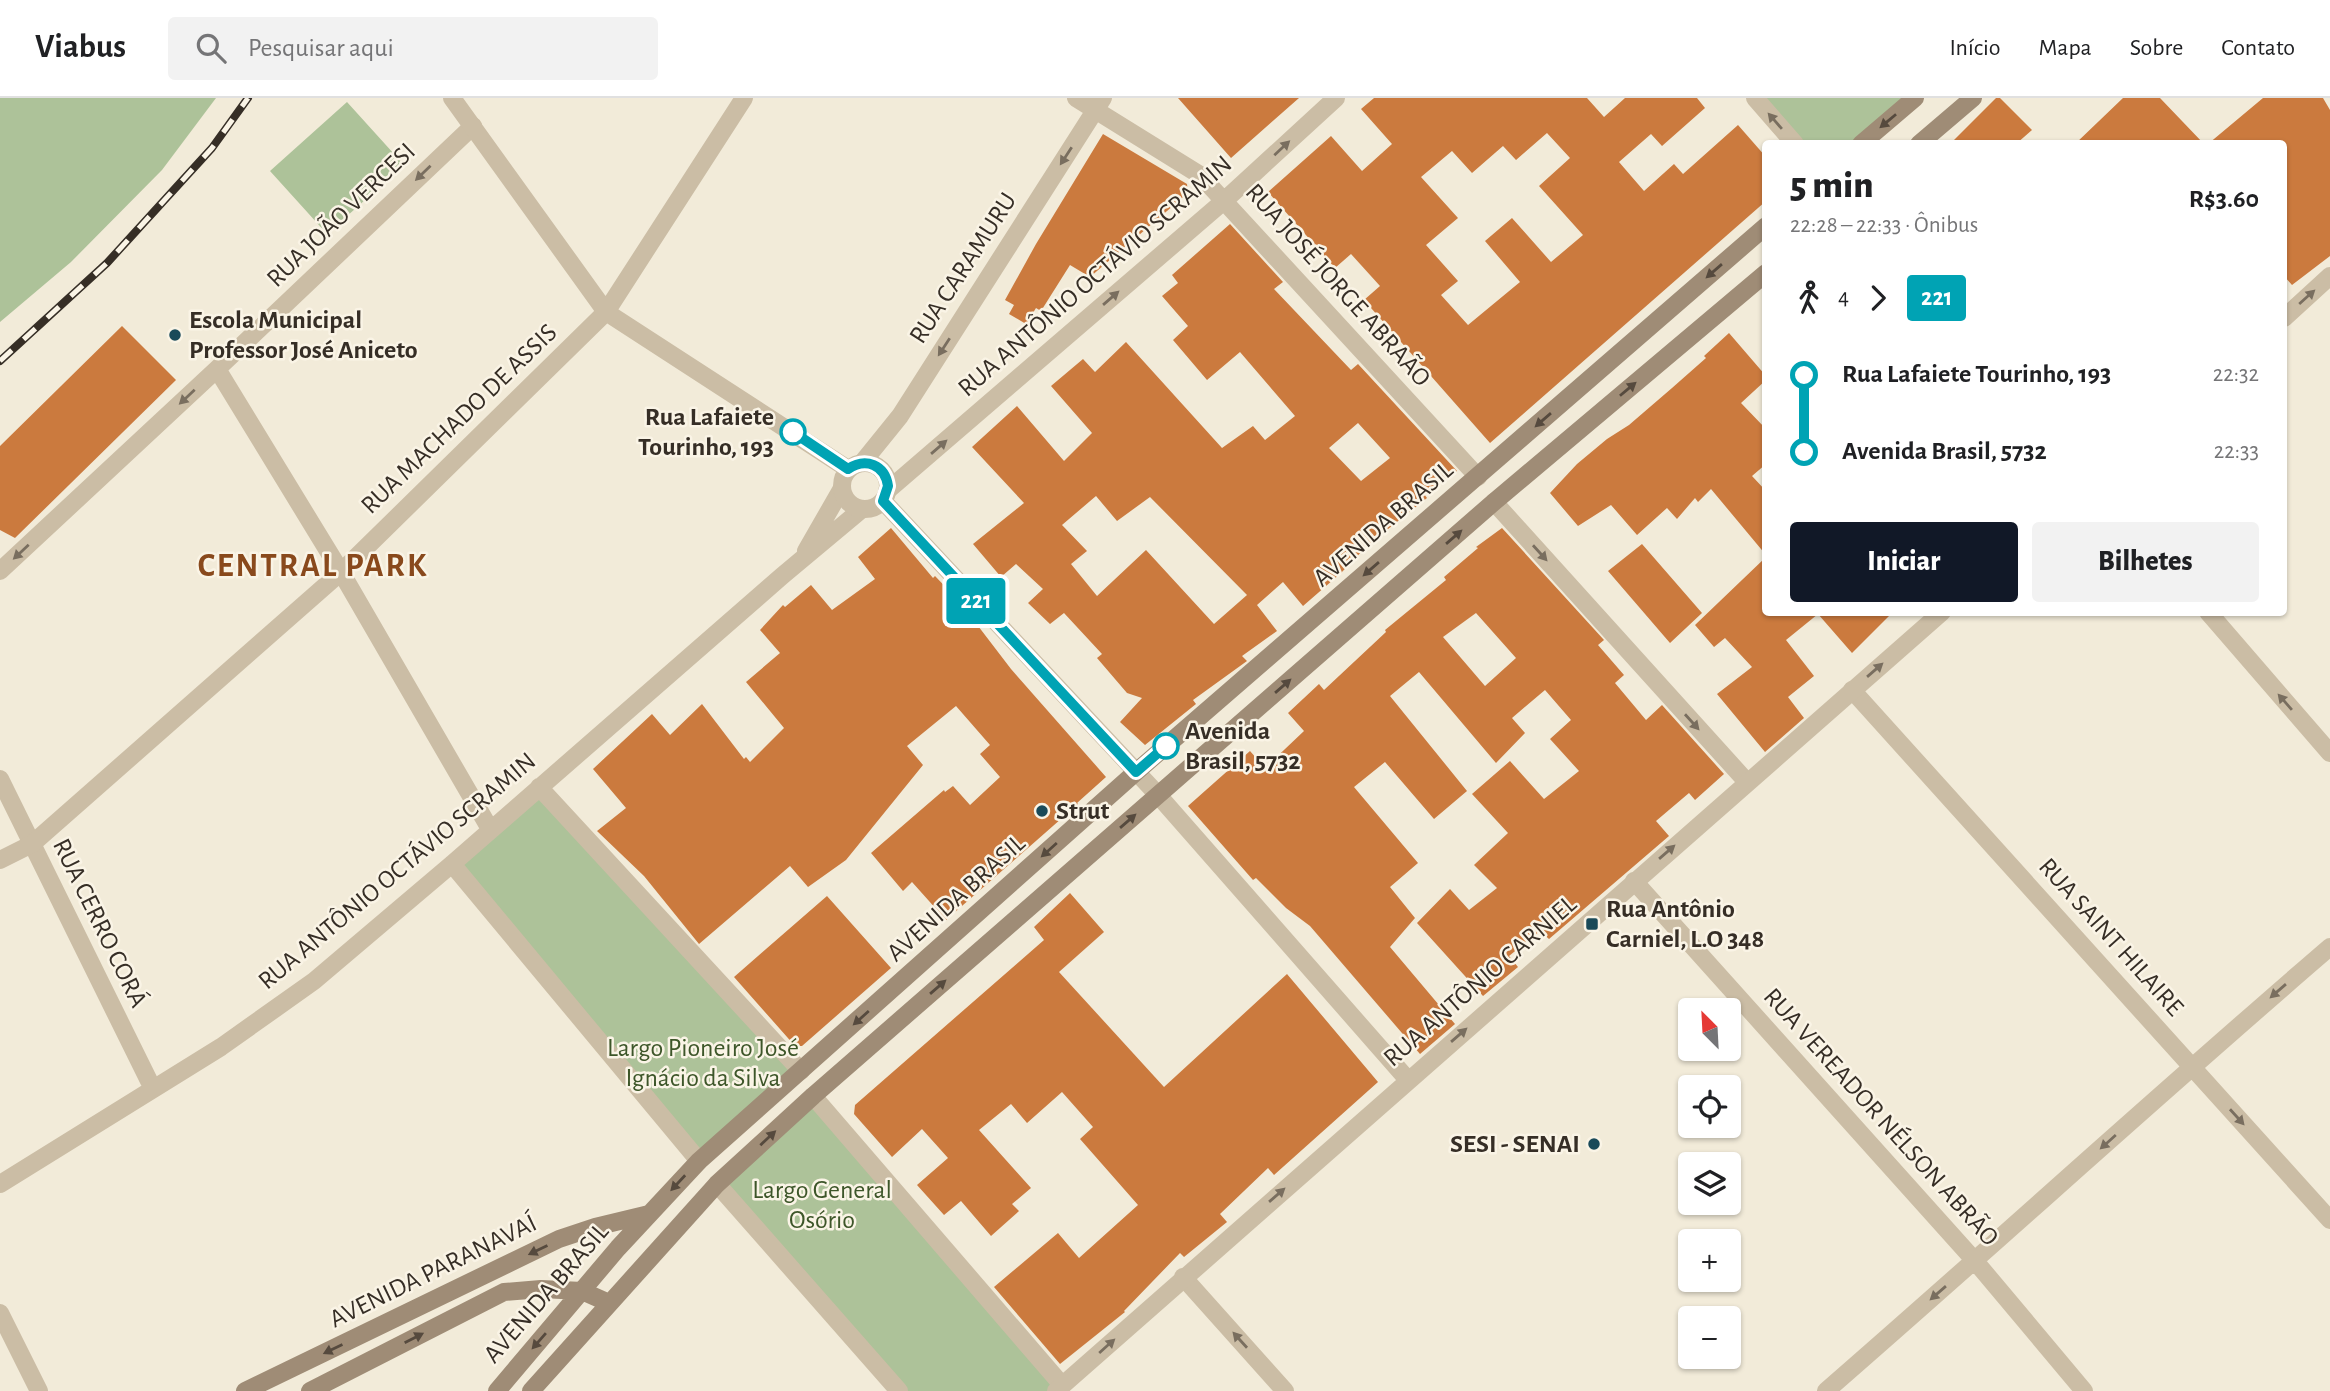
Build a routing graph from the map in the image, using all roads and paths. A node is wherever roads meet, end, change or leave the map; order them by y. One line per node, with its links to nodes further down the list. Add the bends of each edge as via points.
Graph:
1 (452, 98): 9 (street)
2 (744, 98): 17 (street, RUA MACHADO DE ASSIS)
3 (1076, 98): 8 (street, RUA JOSÉ JORGE ABRAÃO)
4 (1336, 98): 13 (street, RUA ANTÔNIO OCTÁVIO SCRAMIN, one-way to 4)
5 (1755, 98): 10 (street, one-way to 5)
6 (1914, 98): 11 (main road, one-way to 11)
7 (1973, 98): 12 (main road)
8 (1099, 104): 13 (street, RUA JOSÉ JORGE ABRAÃO, via 1199,175); 20 (street, RUA CARAMURU, one-way to 20, via 900,416)
9 (473, 126): 17 (street); 19 (street, RUA JOÃO VERCESI, one-way to 19)
10 (1792, 140)
11 (1866, 140)
12 (1924, 140)
13 (1225, 200): 21 (street, RUA JOSÉ JORGE ABRAÃO); 23 (street, RUA ANTÔNIO OCTÁVIO SCRAMIN, one-way to 13)
14 (1762, 229): 21 (main road, AVENIDA BRASIL, one-way to 21)
15 (1762, 275): 24 (main road, AVENIDA BRASIL, one-way to 15)
16 (2330, 276): 18 (street, one-way to 16)
17 (606, 312): 20 (street); 28 (street, RUA MACHADO DE ASSIS)
18 (2287, 315)
19 (217, 369): 27 (street, RUA JOÃO VERCESI, one-way to 27); 28 (street)
20 (855, 466): 22 (street, via 844,475); 23 (street, via 877,466 883,471)
21 (1478, 477): 33 (main road, AVENIDA BRASIL, one-way to 33)
22 (841, 490): 25 (street, via 848,503); 26 (street, RUA ANTÔNIO OCTÁVIO SCRAMIN)
23 (885, 496): 25 (street, via 877,506); 33 (street)
24 (1494, 502): 35 (street, one-way to 35); 37 (main road, AVENIDA BRASIL, one-way to 24)
25 (862, 509): 26 (street, RUA ANTÔNIO OCTÁVIO SCRAMIN)
26 (800, 561): 36 (street, RUA ANTÔNIO OCTÁVIO SCRAMIN)
27 (0, 571)
28 (341, 572): 38 (street); 39 (street, RUA MACHADO DE ASSIS)
29 (1937, 616): 31 (street, RUA ANTÔNIO CARNIEL, one-way to 29)
30 (2211, 616): 32 (street, one-way to 30)
31 (1852, 690): 35 (street, RUA ANTÔNIO CARNIEL); 44 (street, RUA SAINT HILAIRE)
32 (2330, 753)
33 (1136, 772): 37 (street); 45 (main road, AVENIDA BRASIL, one-way to 45)
34 (0, 779): 39 (street, RUA CERRO CORÁ)
35 (1746, 782): 42 (street, RUA ANTÔNIO CARNIEL, one-way to 35)
36 (540, 787): 38 (street, RUA ANTÔNIO OCTÁVIO SCRAMIN); 45 (street)
37 (1157, 795): 46 (street); 48 (main road, AVENIDA BRASIL, one-way to 37)
38 (490, 829): 41 (street, RUA ANTÔNIO OCTÁVIO SCRAMIN)
39 (32, 844): 40 (street, RUA MACHADO DE ASSIS); 47 (street, RUA CERRO CORÁ)
40 (0, 860)
41 (452, 864): 47 (street, RUA ANTÔNIO OCTÁVIO SCRAMIN, via 314,981 221,1048); 49 (street)
42 (1634, 881): 46 (street, RUA ANTÔNIO CARNIEL, one-way to 42); 54 (street, RUA VEREADOR NÉLSON ABRÃO)
43 (2330, 947): 44 (street, one-way to 44)
44 (2192, 1066): 53 (street, RUA SAINT HILAIRE, one-way to 53); 54 (street, one-way to 54)
45 (801, 1071): 49 (main road, AVENIDA BRASIL)
46 (1408, 1080): 55 (street, RUA ANTÔNIO CARNIEL, one-way to 46)
47 (153, 1089): 50 (street, RUA ANTÔNIO OCTÁVIO SCRAMIN)
48 (813, 1097): 51 (main road, AVENIDA BRASIL, one-way to 48); 59 (street)
49 (699, 1161): 52 (main road, AVENIDA BRASIL, one-way to 52)
50 (0, 1184)
51 (718, 1184): 57 (main road, AVENIDA BRASIL); 65 (street)
52 (649, 1214): 56 (main road, AVENIDA BRASIL); 61 (main road, AVENIDA PARANAVAÍ, one-way to 61, via 559,1240)
53 (2330, 1220)
54 (1975, 1261): 67 (street, one-way to 67); 68 (street, RUA VEREADOR NÉLSON ABRÃO)
55 (1183, 1277): 59 (street, RUA ANTÔNIO CARNIEL, one-way to 55); 66 (street, one-way to 55)
56 (582, 1291): 57 (main road, AVENIDA PARANAVAÍ); 62 (main road, AVENIDA PARANAVAÍ, one-way to 56, via 503,1292); 63 (main road, AVENIDA BRASIL, one-way to 63)
57 (609, 1303): 64 (main road, AVENIDA BRASIL)
58 (0, 1313): 60 (street)
59 (1059, 1388)
60 (39, 1391)
61 (245, 1391)
62 (310, 1391)
63 (496, 1391)
64 (531, 1391)
65 (899, 1391)
66 (1285, 1391)
67 (1826, 1391)
68 (2084, 1391)

